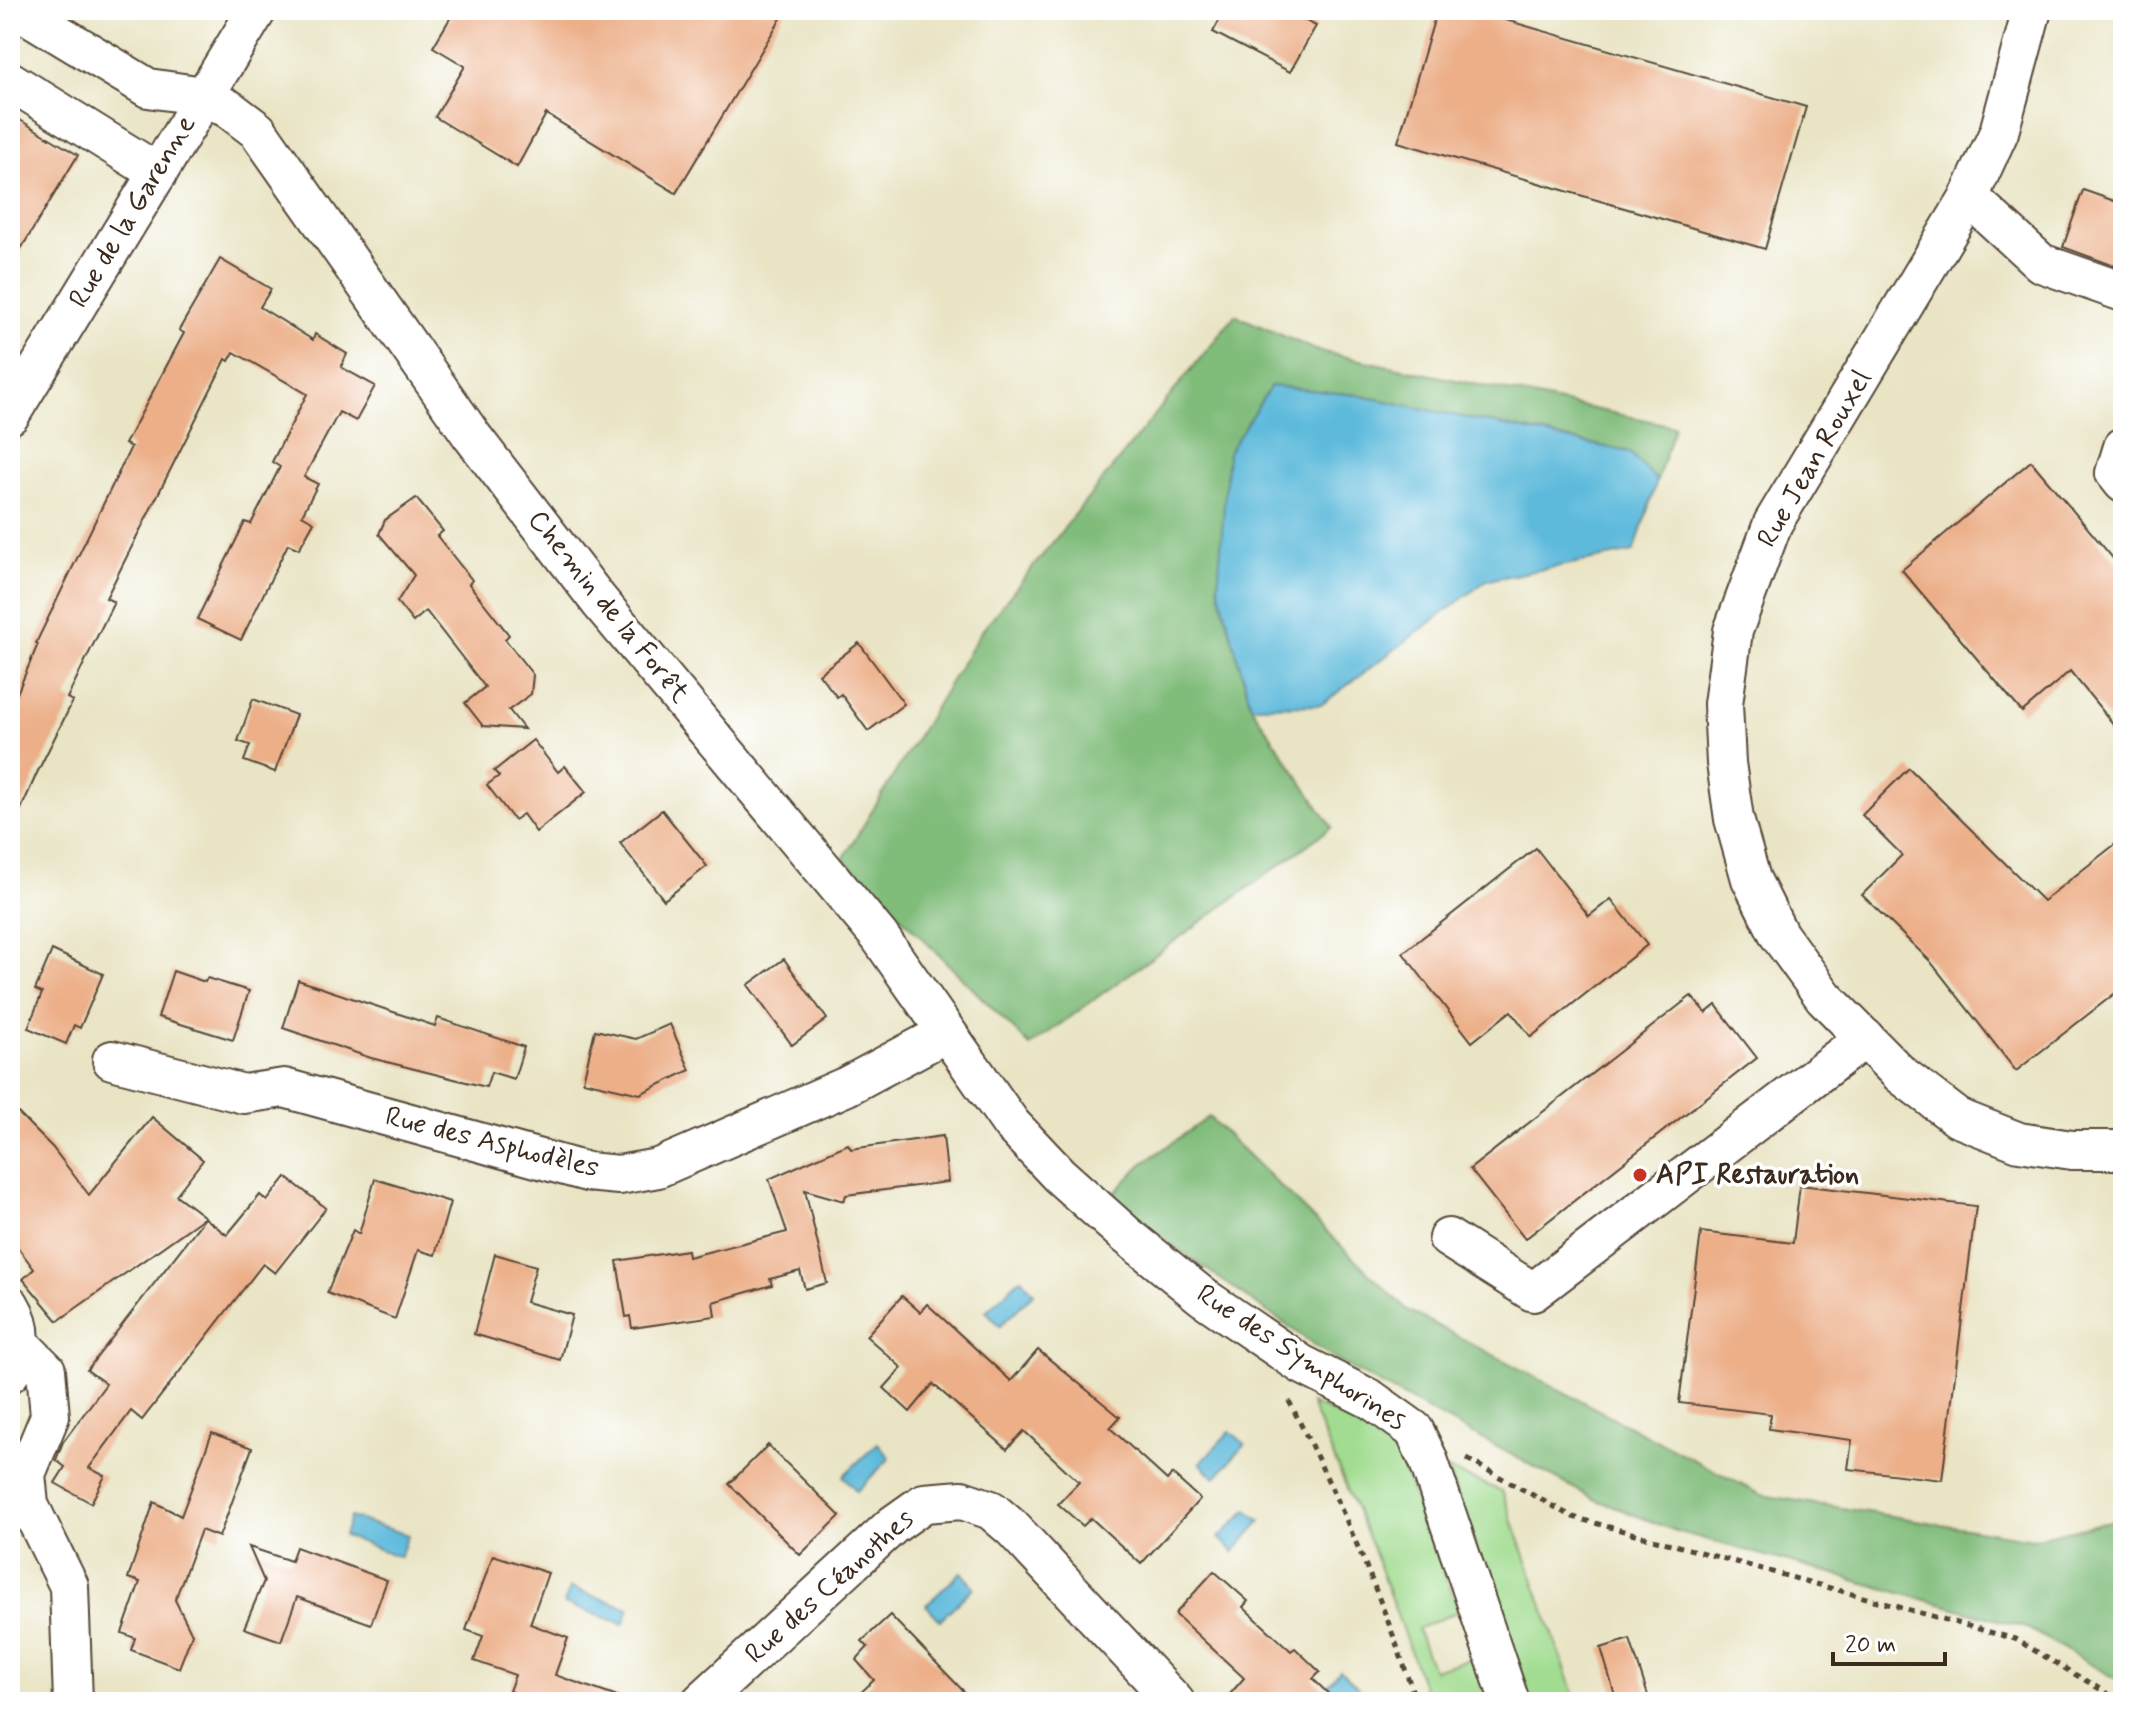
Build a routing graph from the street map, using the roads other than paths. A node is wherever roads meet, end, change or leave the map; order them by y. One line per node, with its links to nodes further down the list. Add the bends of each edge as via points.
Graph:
1 (19, 10): 5 (street, via 148,88)
2 (257, 10): 5 (street, Rue de la Garenne)
3 (2032, 10): 7 (street, Rue Jean Rouxel, via 1999,132)
4 (10, 81): 6 (street)
5 (204, 96): 6 (street, Rue de la Garenne); 12 (street, Chemin de la Forêt, via 258,131 472,436 599,601 879,936)
6 (158, 173): 9 (street, Rue de la Garenne)
7 (1969, 197): 8 (street, via 2041,263); 13 (street, Rue Jean Rouxel, via 1773,523 1733,631 1723,704 1734,819 1751,879 1779,935 1824,997)
8 (2123, 292)
9 (10, 415)
10 (2123, 447): 11 (street, via 2115,473)
11 (2123, 483)
12 (946, 1033): 14 (street, Rue des Asphodèles, via 847,1086 658,1168 619,1175 587,1172 284,1088 244,1094); 15 (street, Chemin de la Forêt)
13 (1865, 1038): 16 (street, Rue Jean Rouxel, via 1900,1074 1958,1118 2019,1142); 17 (street, via 1533,1292)
14 (112, 1060)
15 (1011, 1124): 23 (street, Rue des Symphorines, via 1059,1175 1203,1297 1301,1364 1372,1400 1414,1430)
16 (2123, 1150)
17 (1448, 1238)
18 (10, 1305): 19 (street, via 19,1320)
19 (15, 1359): 20 (street, via 46,1370 50,1416 26,1474 29,1505 69,1586)
20 (73, 1702)
21 (701, 1702): 22 (street, Rue des Céanothes, via 893,1525 924,1503 962,1500 991,1510 1012,1528)
22 (1175, 1702)
23 (1510, 1702)

